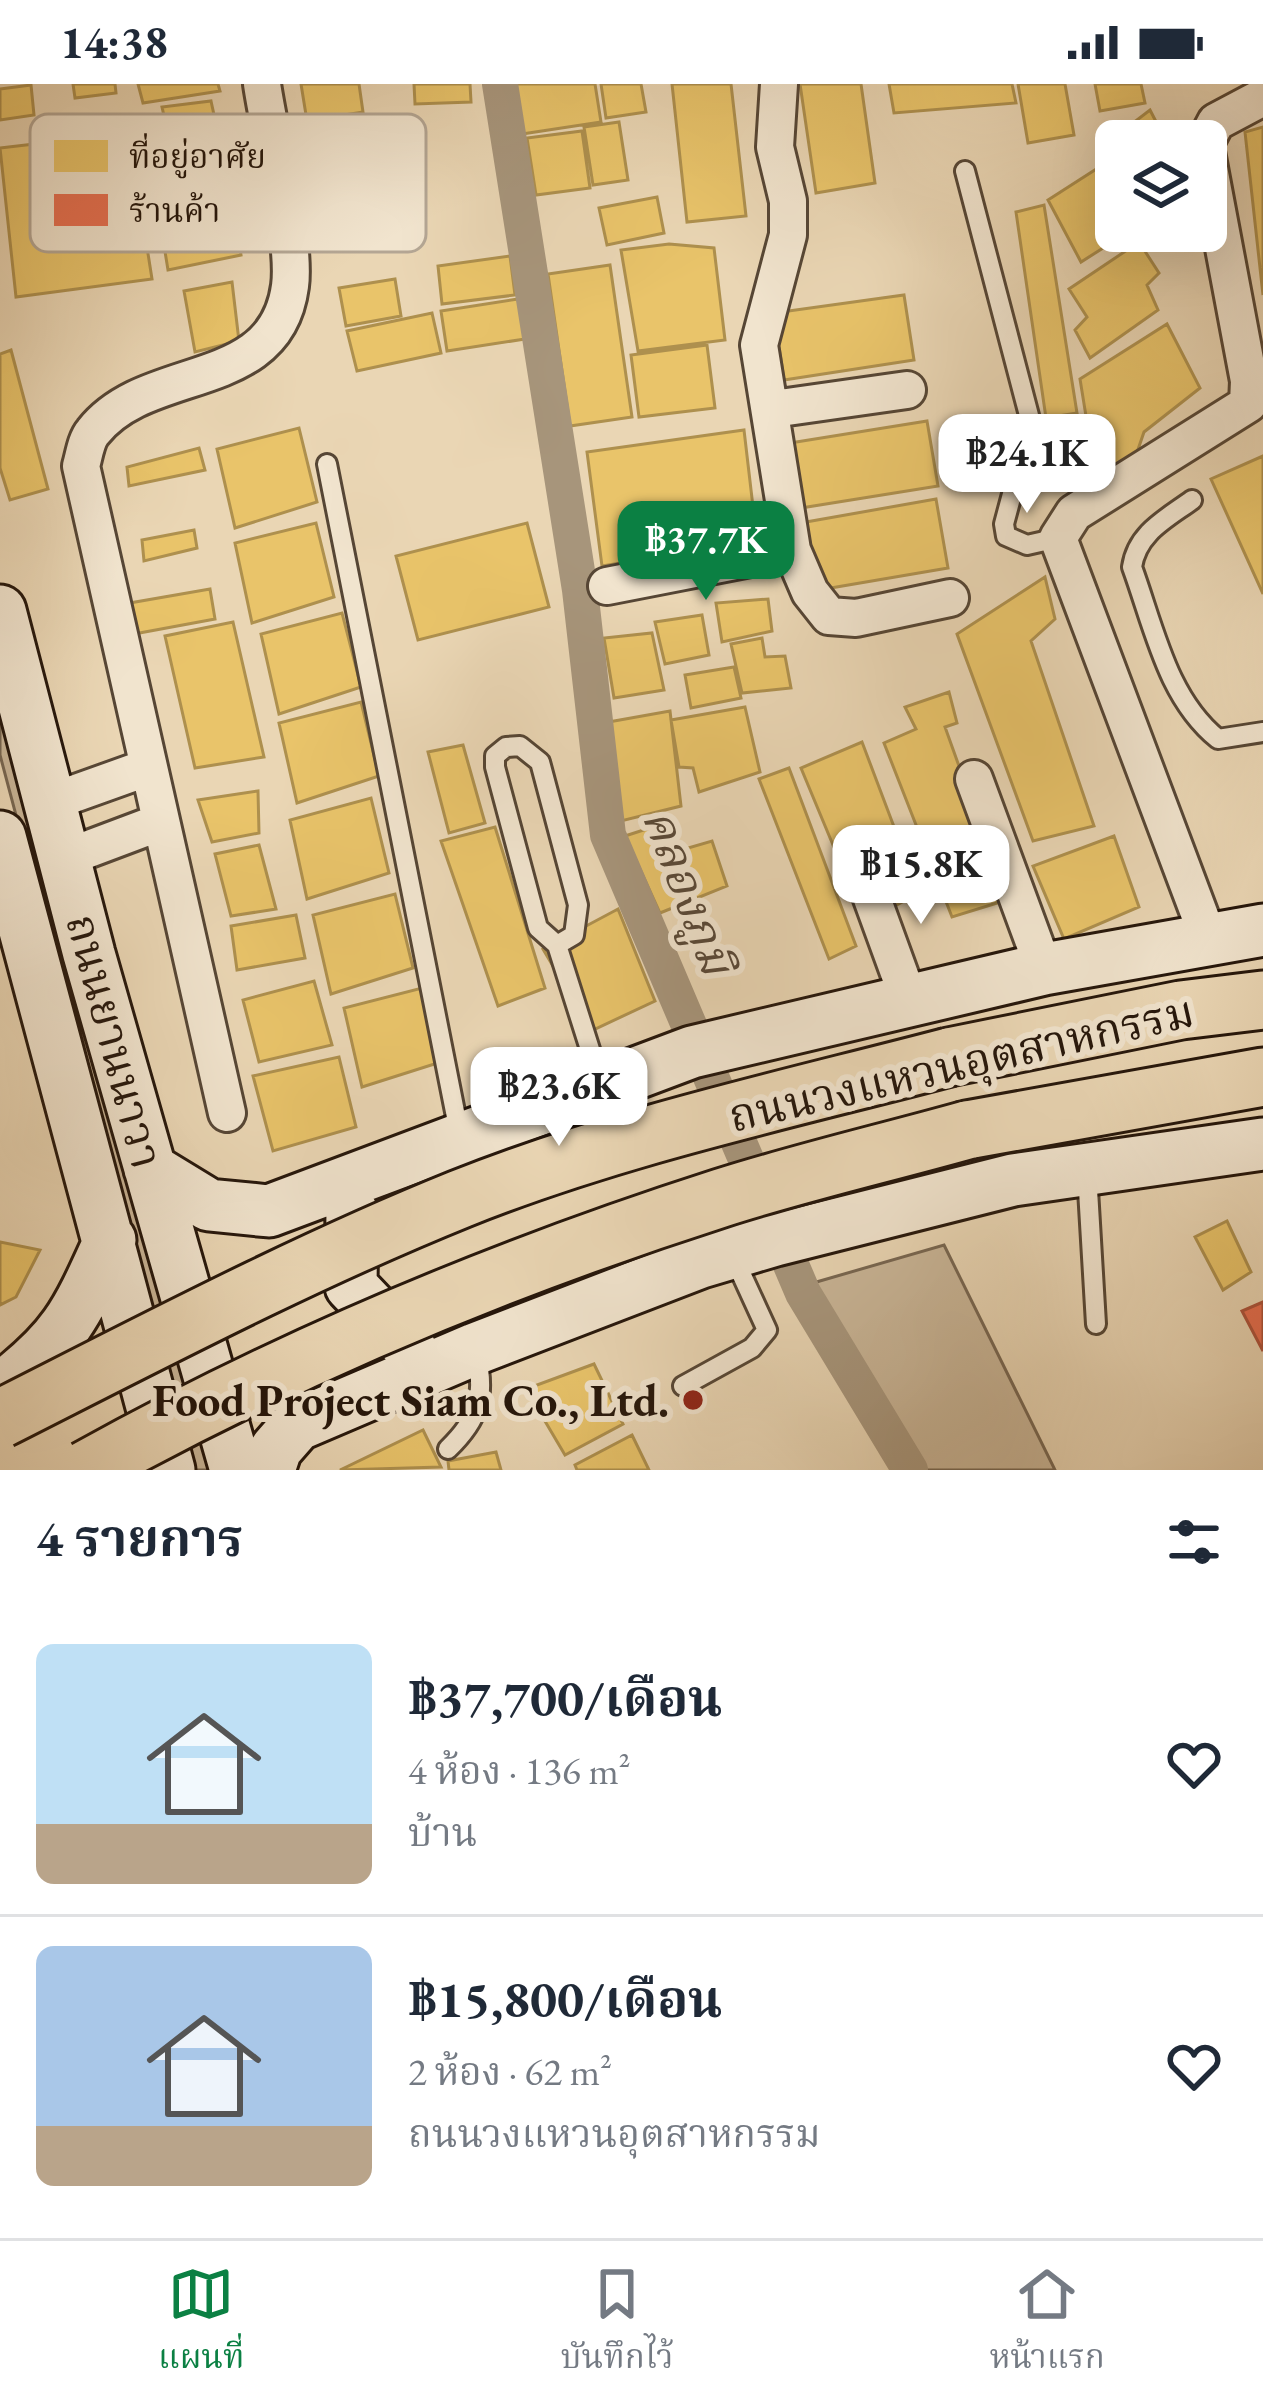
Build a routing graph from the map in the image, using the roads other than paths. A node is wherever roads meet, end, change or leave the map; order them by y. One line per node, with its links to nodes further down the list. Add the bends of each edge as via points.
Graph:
1 (262, 84): 4 (street)
2 (779, 84): 10 (street, via 775,147 788,235 759,345)
3 (1263, 97): 5 (street)
4 (266, 114)
5 (1220, 120)
6 (965, 171): 13 (lane, via 1031,424 1006,536 1027,544)
7 (286, 252): 19 (street, via 291,285 276,331 252,355 115,413 91,434 81,466)
8 (1225, 252): 13 (street, via 1248,404 1074,513)
9 (907, 390): 10 (street)
10 (773, 409): 14 (street)
11 (327, 464): 35 (lane)
12 (1192, 500): 18 (lane, via 1148,532 1132,567 1177,691 1198,723 1218,739)
13 (1058, 538): 27 (street)
14 (793, 550): 15 (street); 16 (street, via 829,616)
15 (607, 586)
16 (950, 598)
17 (0, 611): 21 (main road, ถนนยานนาวา)
18 (1263, 732)
19 (146, 768): 21 (street); 22 (street)
20 (974, 779): 29 (street)
21 (51, 802): 24 (main road, ถนนยานนาวา)
22 (158, 823): 24 (street); 34 (street)
23 (0, 837): 40 (main road, ถนนยานนาวา)
24 (65, 858): 38 (main road, ถนนยานนาวา)
25 (865, 879): 30 (street)
26 (1263, 930): 27 (main road, ถนนวงแหวนอุตสาหกรรม)
27 (1208, 937): 29 (main road, ถนนวงแหวนอุตสาหกรรม)
28 (557, 945): 28 (lane, via 538,928 495,767 494,756 506,747 520,746 541,762 579,924); 33 (lane)
29 (1044, 969): 30 (main road, ถนนวงแหวนอุตสาหกรรม)
30 (909, 1000): 33 (main road, ถนนวงแหวนอุตสาหกรรม, via 701,1051)
31 (1263, 1000): 46 (main road, ถนนวงแหวนอุตสาหกรรม, bridge, via 949,1057 661,1132 464,1198 296,1270)
32 (1263, 1077): 48 (main road, ถนนวงแหวนอุตสาหกรรม, bridge, via 967,1130 722,1198 348,1340)
33 (602, 1087): 35 (main road, ถนนวงแหวนอุตสาหกรรม)
34 (227, 1113)
35 (460, 1137): 37 (main road, ถนนวงแหวนอุตสาหกรรม)
36 (1263, 1144): 39 (main road)
37 (399, 1160): 38 (main road, ถนนวงแหวนอุตสาหกรรม, via 269,1211 209,1205); 43 (main road, via 352,1207 351,1286 402,1343)
38 (150, 1169): 50 (main road, ถนนยานนาวา)
39 (1087, 1169): 41 (main road); 42 (lane)
40 (110, 1240): 45 (main road, via 72,1324); 49 (main road, ถนนยานนาวา)
41 (766, 1243): 43 (main road); 44 (lane, via 767,1330 752,1348)
42 (1096, 1324)
43 (456, 1356): 47 (lane, via 482,1376 478,1415); 51 (main road, via 297,1425)
44 (683, 1386)
45 (0, 1389)
46 (0, 1419)
47 (448, 1449)
48 (86, 1470)
49 (169, 1470)
50 (236, 1470)
51 (268, 1470)

